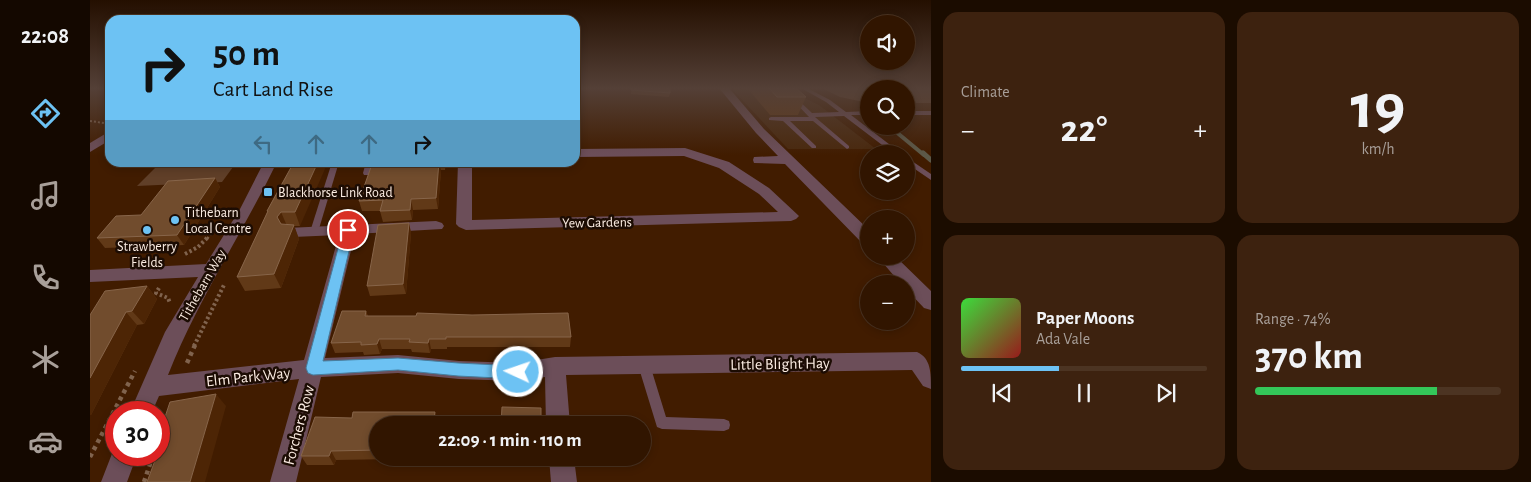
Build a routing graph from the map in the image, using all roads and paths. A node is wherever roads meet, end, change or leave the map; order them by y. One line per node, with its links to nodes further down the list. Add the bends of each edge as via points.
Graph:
1 (743, 110): 21 (street)
2 (806, 110): 9 (lane)
3 (840, 110): 8 (lane)
4 (860, 113): 8 (lane)
5 (915, 113): 6 (lane)
6 (931, 113)
7 (819, 114): 8 (lane); 9 (lane)
8 (845, 114): 15 (lane)
9 (812, 117): 11 (lane); 17 (lane)
10 (771, 119): 11 (lane)
11 (785, 119): 16 (lane)
12 (90, 121): 13 (path)
13 (105, 123)
14 (105, 139): 18 (street)
15 (887, 145)
16 (814, 147)
17 (847, 147)
18 (90, 148)
19 (580, 152): 26 (street, Yew Gardens, via 685,152 724,165 764,191 791,216 464,224)
20 (759, 160): 21 (street)
21 (789, 160): 31 (street)
22 (915, 166): 28 (lane)
23 (269, 167): 35 (street, Tithebarn Way)
24 (334, 167): 33 (lane)
25 (369, 167): 27 (lane, via 367,173)
26 (465, 167)
27 (392, 172)
28 (931, 178)
29 (436, 226): 30 (street)
30 (348, 230): 33 (street); 41 (street, Forchers Row)
31 (860, 231)
32 (293, 232): 33 (street)
33 (314, 232)
34 (894, 265): 38 (street)
35 (210, 270): 36 (street); 44 (street, Tithebarn Way, via 175,332)
36 (90, 276)
37 (228, 278): 43 (path)
38 (931, 303)
39 (644, 365): 40 (street, Little Blight Hay); 42 (street, Little Blight Hay, via 917,361); 47 (lane, via 662,423)
40 (554, 366): 41 (street, Elm Park Way, via 518,372 398,364); 46 (street)
41 (313, 368): 43 (street, Elm Park Way); 53 (street, Forchers Row)
42 (931, 379)
43 (178, 384): 44 (street, Elm Park Way)
44 (151, 387): 45 (street, Tithebarn Way)
45 (145, 401)
46 (557, 416)
47 (724, 425)
48 (120, 466): 51 (street)
49 (149, 466): 52 (path)
50 (563, 466): 54 (street)
51 (114, 482)
52 (144, 482)
53 (283, 482)
54 (564, 482)

